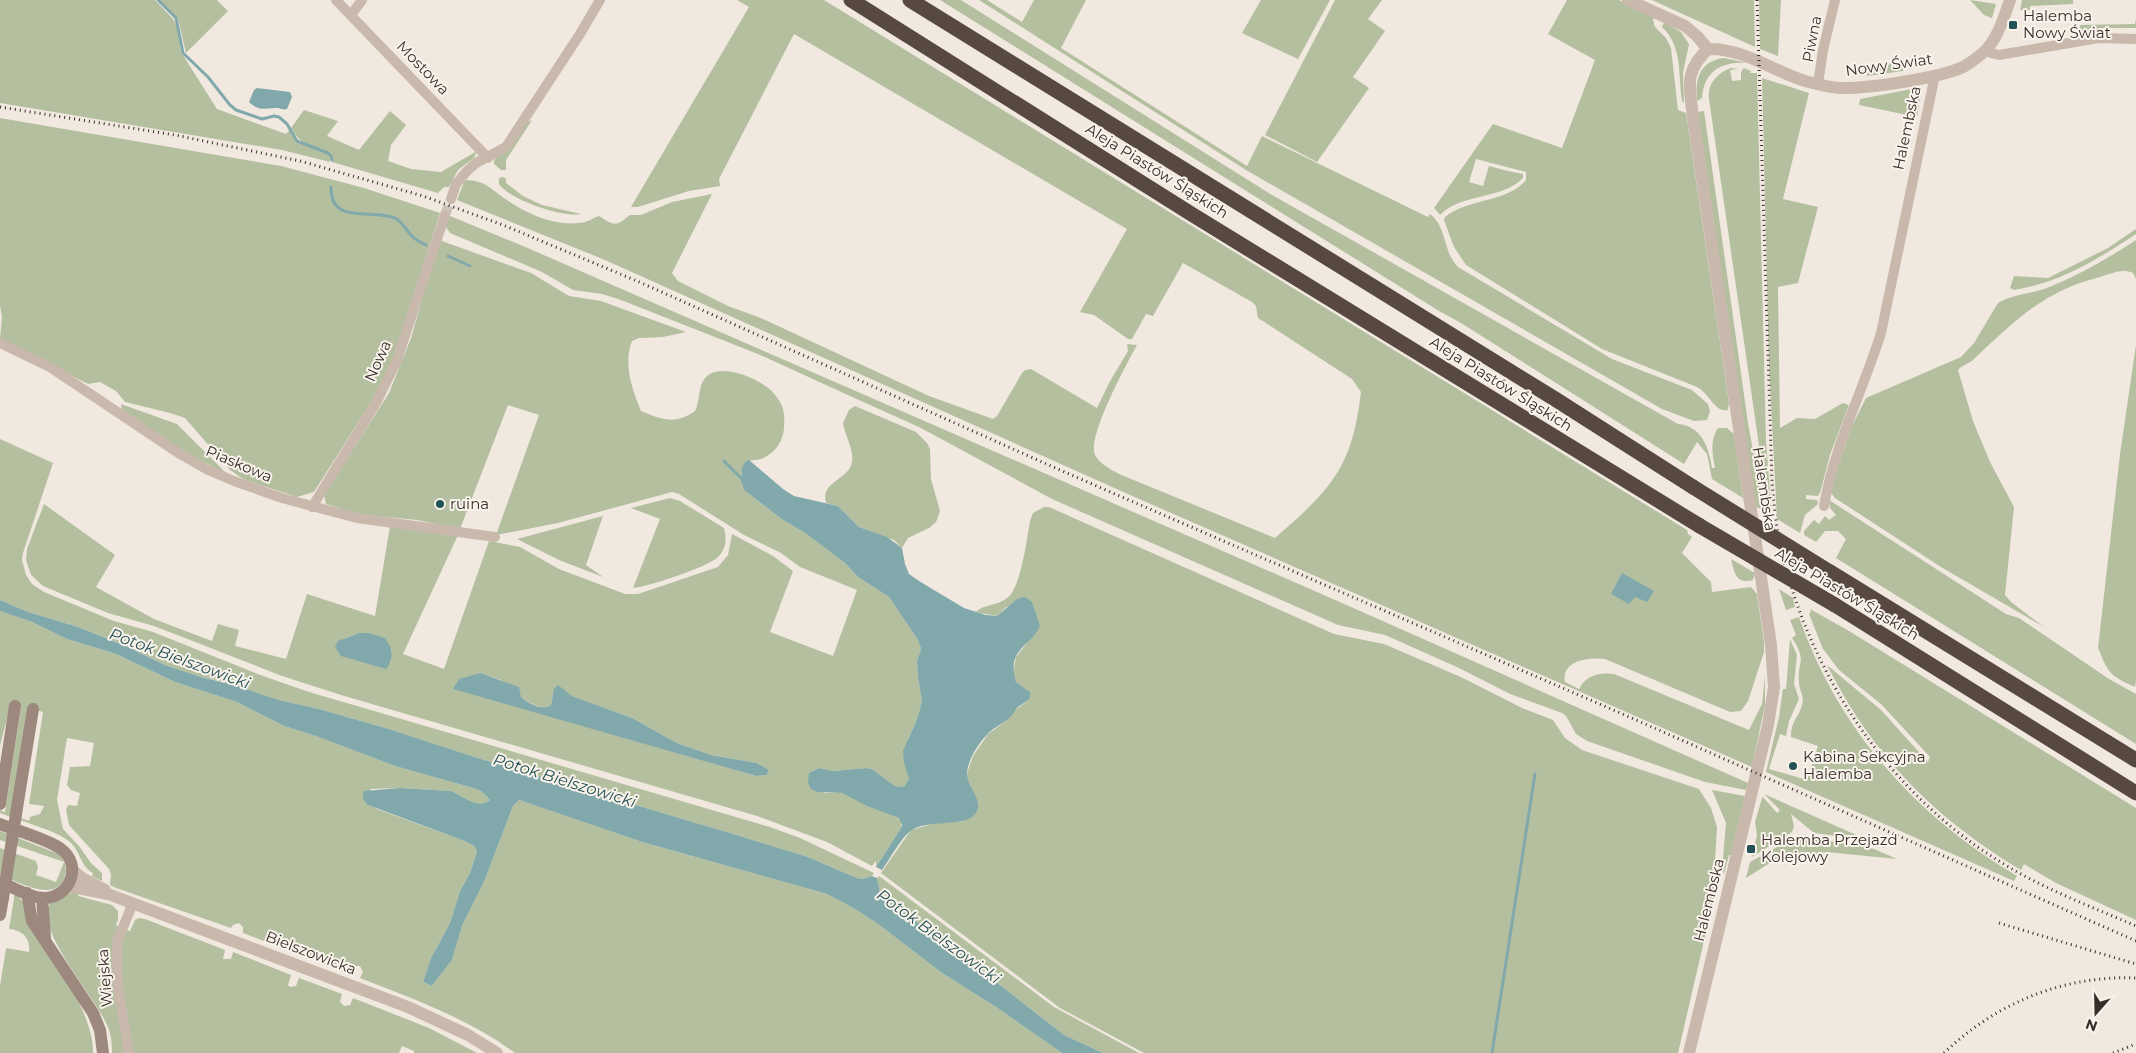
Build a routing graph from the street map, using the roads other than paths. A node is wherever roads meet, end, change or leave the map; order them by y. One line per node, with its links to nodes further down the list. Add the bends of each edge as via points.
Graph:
1 (336, 0): 9 (street, Mostowa)
2 (362, 0): 9 (street)
3 (600, 0): 15 (street, via 506,147)
4 (851, 0): 25 (highway, Aleja Piastów Śląskich, bridge, via 1202,220 1700,526 1835,605)
5 (910, 0): 24 (highway, Aleja Piastów Śląskich, bridge)
6 (1628, 0): 12 (street, via 1685,26)
7 (1835, 0): 14 (street, Piwna)
8 (2010, 0): 11 (street)
9 (351, 15): 15 (street, Mostowa)
10 (2136, 39): 11 (street, via 2099,38 1999,55)
11 (1987, 49): 13 (street, Nowy Świat, via 1965,66)
12 (1708, 50): 14 (street, Nowy Świat, via 1728,50); 40 (street, Halembska, via 1695,63 1689,78 1693,118 1771,645 1774,687 1768,725)
13 (1935, 75): 14 (street, Nowy Świat, via 1849,88); 19 (street, Halembska, via 1881,333 1841,441)
14 (1818, 84)
15 (488, 158): 16 (street, via 467,171 456,184)
16 (451, 199)
17 (445, 215): 20 (street, Nowa, via 397,360 376,403)
18 (0, 342): 20 (street, Piaskowa, via 50,367 208,470)
19 (1824, 506)
20 (312, 507): 21 (street, Piaskowa, via 357,518)
21 (495, 537)
22 (16, 706): 26 (main road)
23 (33, 709): 35 (main road, bridge)
24 (2136, 760)
25 (2136, 793)
26 (0, 804)
27 (0, 824): 28 (main road, via 62,849 70,859)
28 (72, 870): 30 (main road); 32 (street)
29 (0, 882): 31 (main road)
30 (68, 886): 32 (street); 33 (main road, via 57,894)
31 (27, 893): 33 (main road); 36 (main road, via 32,921)
32 (108, 894): 34 (street, Bielszowicka)
33 (42, 898): 36 (main road)
34 (133, 903): 38 (street, Wiejska, via 116,942 118,987); 39 (street, Bielszowicka, via 408,1007 468,1035)
35 (0, 915)
36 (45, 938): 37 (main road, via 93,1013 100,1030)
37 (103, 1053)
38 (129, 1053)
39 (497, 1053)
40 (1689, 1053)

